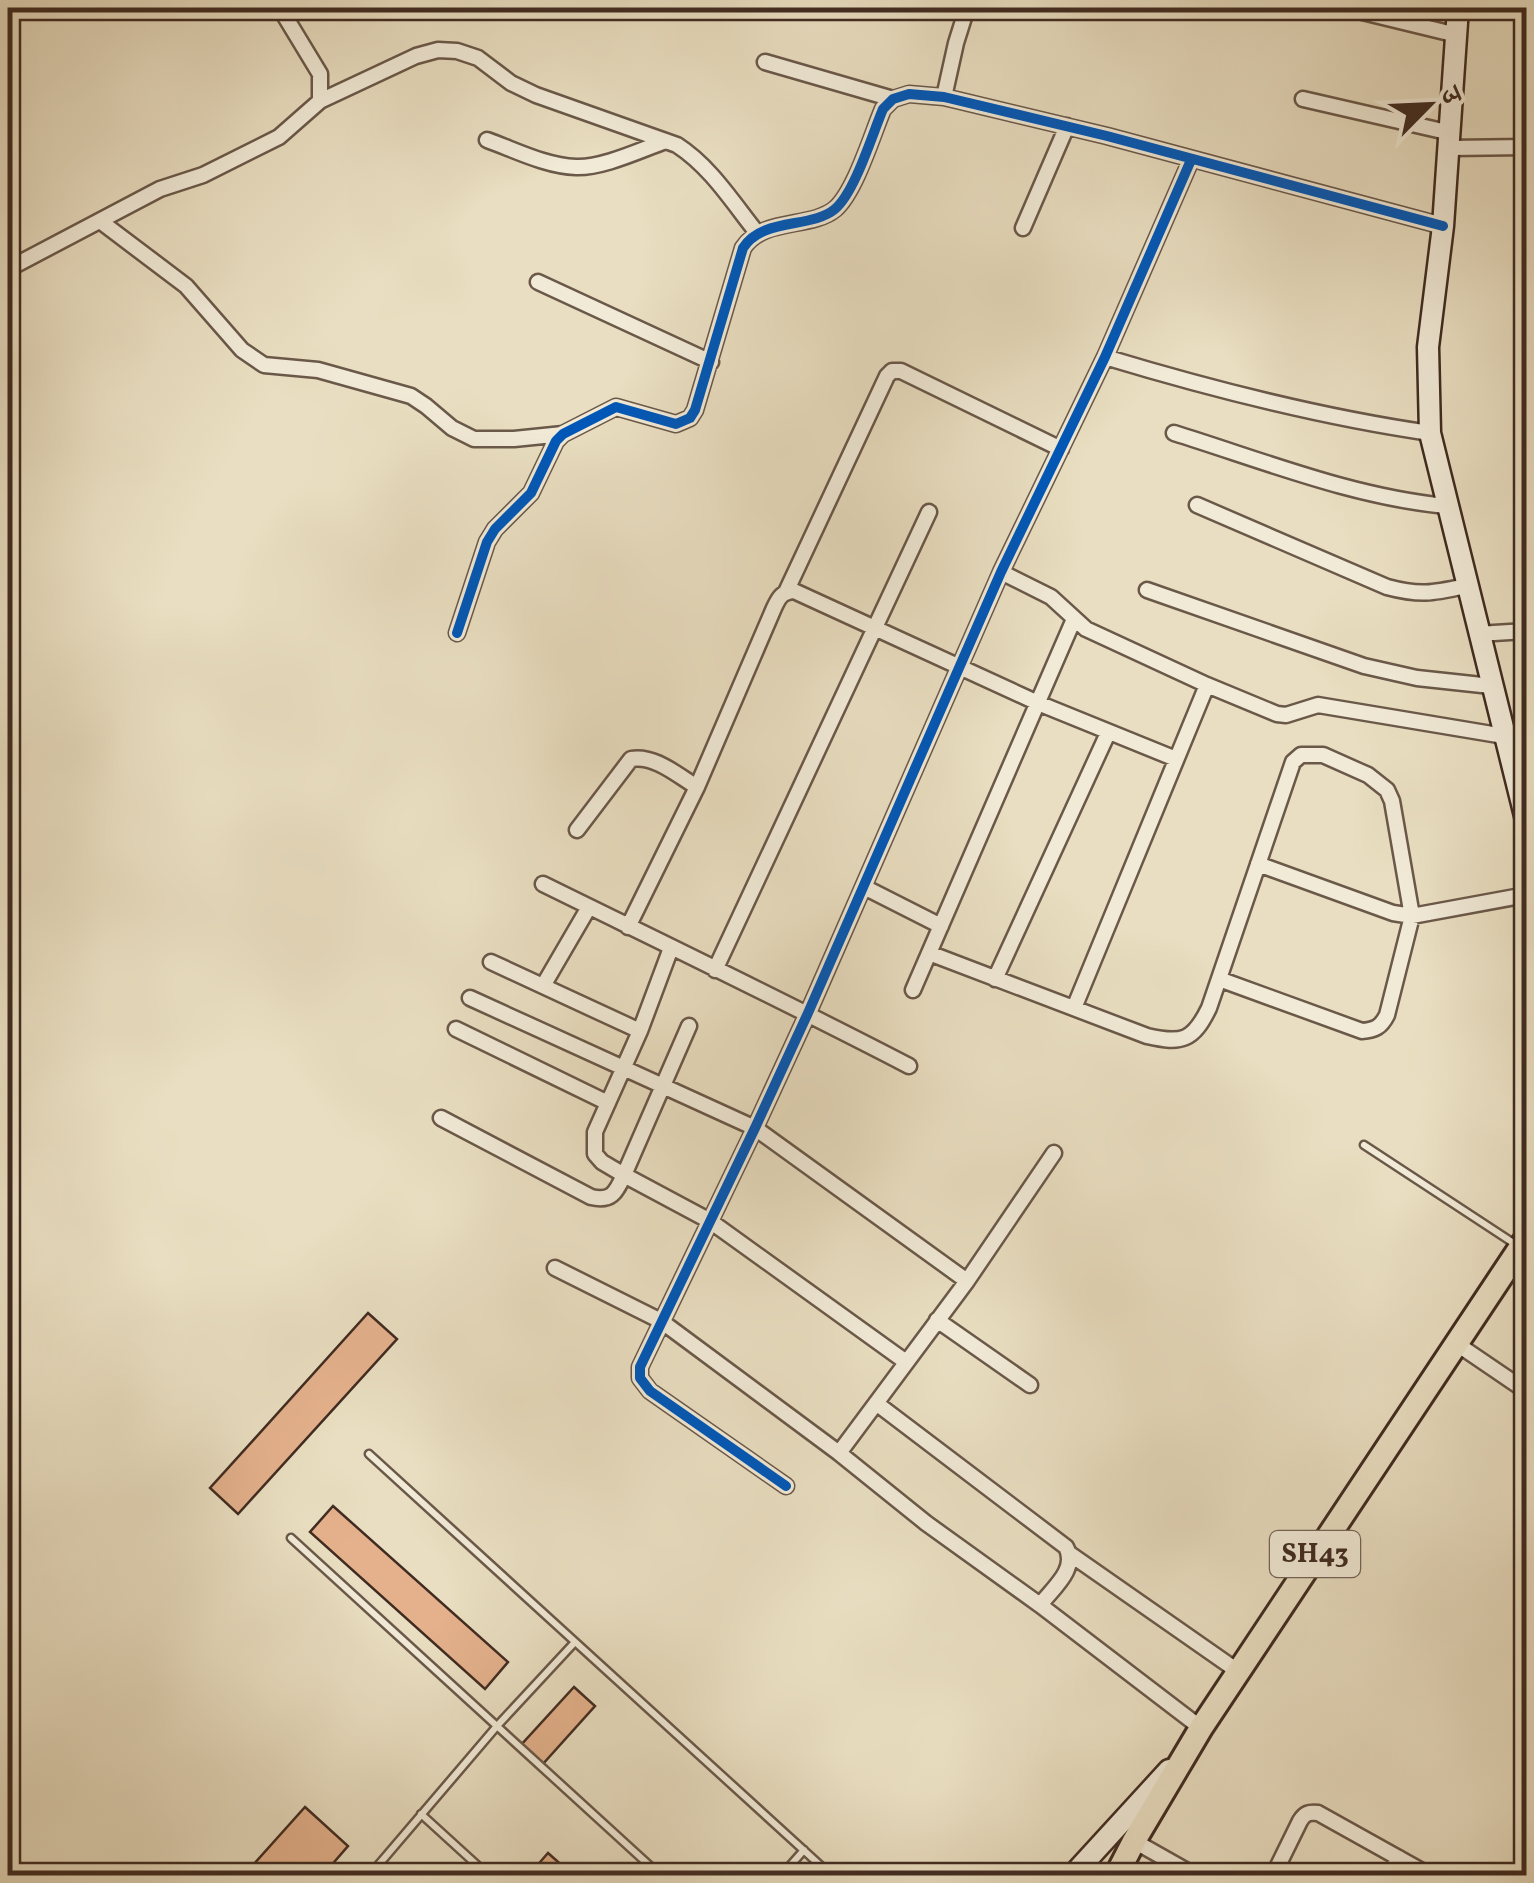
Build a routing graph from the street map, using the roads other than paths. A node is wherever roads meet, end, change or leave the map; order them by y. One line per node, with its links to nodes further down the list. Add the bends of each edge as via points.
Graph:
1 (280, 8): 7 (street, via 320,74)
2 (967, 8): 8 (street)
3 (1346, 8): 5 (street)
4 (1458, 8): 5 (street)
5 (1457, 34): 14 (street)
6 (765, 62): 9 (street)
7 (321, 94): 13 (street, via 416,56 457,50 536,94); 17 (street, via 279,137)
8 (944, 97): 9 (street); 11 (street)
9 (893, 99): 20 (street, via 839,206)
10 (1303, 99): 14 (street)
11 (1067, 126): 16 (street); 19 (street)
12 (487, 140): 13 (street, via 578,168)
13 (666, 141): 20 (street, via 694,156)
14 (1450, 141): 15 (street); 18 (street)
15 (1526, 147)
16 (1190, 160): 18 (street); 23 (street)
17 (100, 221): 21 (street); 27 (street, via 186,286 242,350 264,364 318,370 411,396 474,439)
18 (1443, 226): 26 (street, via 1428,346)
19 (1024, 228)
20 (758, 234): 24 (street, via 743,248)
21 (8, 270)
22 (538, 282): 24 (street)
23 (1105, 357): 26 (street, via 1340,418); 28 (street)
24 (711, 362): 27 (street, via 695,410 682,423 616,407)
25 (1174, 433): 30 (street, via 1358,492)
26 (1430, 433): 30 (street)
27 (563, 434): 39 (street, via 531,493 487,542)
28 (1061, 449): 32 (street); 35 (street, via 892,371)
29 (1198, 505): 33 (street, via 1387,587 1412,594)
30 (1446, 506): 33 (street)
31 (929, 512): 37 (street)
32 (1001, 572): 36 (street, via 1051,598); 41 (street)
33 (1466, 586): 40 (street)
34 (1147, 590): 43 (street, via 1364,666)
35 (786, 592): 37 (street); 48 (street)
36 (1074, 619): 42 (street); 44 (street)
37 (875, 628): 41 (street); 62 (street)
38 (1526, 632): 40 (street)
39 (457, 633)
40 (1478, 634): 43 (street)
41 (960, 668): 44 (street); 53 (street)
42 (1207, 685): 46 (street, via 1286,716 1318,706); 47 (street)
43 (1491, 686): 46 (street)
44 (1038, 703): 45 (street); 57 (street)
45 (1108, 733): 47 (street); 63 (street)
46 (1504, 736): 49 (street)
47 (1176, 758): 68 (street)
48 (696, 787): 50 (street, via 654,761 631,759); 58 (street)
49 (1525, 805)
50 (577, 830)
51 (1258, 864): 56 (street); 56 (street, via 1293,762 1301,754 1324,756 1387,790); 64 (street)
52 (543, 884): 55 (street)
53 (864, 887): 57 (street); 69 (street)
54 (1526, 896): 56 (street)
55 (589, 907): 58 (street); 65 (street)
56 (1412, 916): 64 (street, via 1387,1016 1373,1030)
57 (941, 926): 60 (street)
58 (628, 927): 59 (street)
59 (671, 948): 62 (street); 72 (street)
60 (929, 953): 63 (street); 66 (street)
61 (491, 962): 65 (street)
62 (715, 970): 69 (street)
63 (995, 979): 68 (street)
64 (1219, 979): 68 (street, via 1198,1030 1186,1038 1147,1036)
65 (543, 986): 72 (street)
66 (913, 990)
67 (470, 998): 74 (street)
68 (1074, 1008)
69 (808, 1013): 73 (street); 78 (street)
70 (690, 1026): 75 (street)
71 (456, 1030): 76 (street)
72 (640, 1031): 74 (street)
73 (909, 1066)
74 (623, 1068): 75 (street); 76 (street)
75 (663, 1086): 78 (street); 81 (street)
76 (608, 1103): 81 (street, via 595,1132 595,1154)
77 (441, 1118): 81 (street, via 591,1197 610,1198)
78 (755, 1128): 82 (street); 85 (street)
79 (1364, 1145): 83 (lane)
80 (1054, 1152): 85 (street)
81 (624, 1175): 82 (street)
82 (710, 1221): 87 (street); 89 (street)
83 (1524, 1244): 88 (main road, SH43)
84 (555, 1268): 87 (street)
85 (967, 1281): 86 (street)
86 (937, 1320): 89 (street); 90 (street)
87 (662, 1321): 93 (street); 95 (street, via 640,1378)
88 (1457, 1344): 91 (street); 100 (main road, SH43)
89 (906, 1362): 92 (street)
90 (1030, 1386)
91 (1526, 1391)
92 (876, 1403): 93 (street); 97 (street)
93 (839, 1453): 98 (street)
94 (369, 1454): 99 (lane)
95 (786, 1486)
96 (291, 1538): 101 (lane)
97 (1070, 1554): 98 (street, via 1070,1564); 100 (street)
98 (1040, 1605): 102 (street)
99 (575, 1642): 101 (lane); 106 (lane)
100 (1239, 1672): 102 (main road, SH43)
101 (497, 1726): 104 (lane); 110 (lane)
102 (1201, 1728): 103 (main road, SH43)
103 (1188, 1750): 105 (main road, SH43); 113 (street)
104 (422, 1814): 108 (lane); 109 (lane)
105 (1134, 1841): 114 (main road, SH43); 115 (street)
106 (804, 1850): 111 (lane); 112 (lane)
107 (1398, 1858): 116 (street, via 1310,1812); 117 (street); 118 (street)
108 (369, 1876)
109 (489, 1876)
110 (661, 1876)
111 (781, 1876)
112 (832, 1876)
113 (1072, 1876)
114 (1116, 1876)
115 (1196, 1876)
116 (1273, 1876)
117 (1388, 1876)
118 (1431, 1876)

